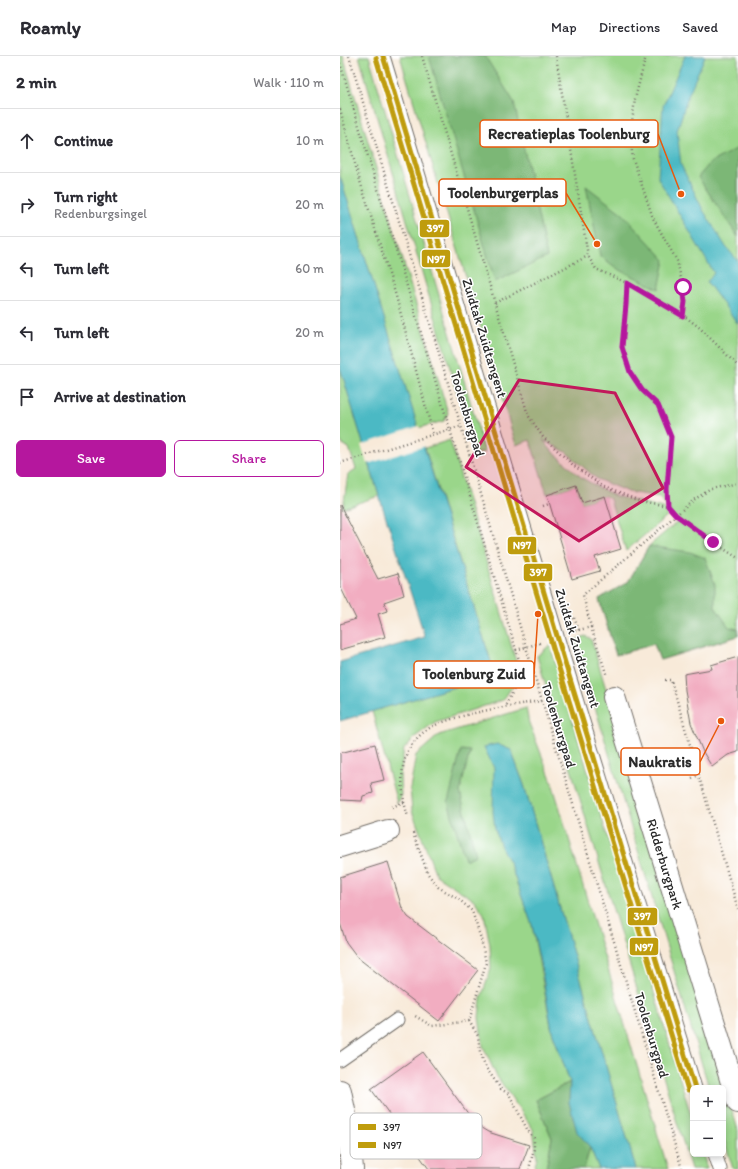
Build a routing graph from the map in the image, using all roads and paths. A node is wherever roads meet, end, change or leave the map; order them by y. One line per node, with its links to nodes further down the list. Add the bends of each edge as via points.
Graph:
1 (349, 56): 13 (path, Toolenburgpad)
2 (383, 56): 42 (lane, Zuidtak Zuidtangent)
3 (422, 56): 10 (path)
4 (556, 56): 8 (path)
5 (646, 56): 11 (path, via 635,99 631,129 633,159 653,218 677,261 685,302)
6 (340, 63): 14 (path)
7 (340, 109): 15 (path, via 396,296)
8 (588, 256): 9 (path, via 596,269); 10 (path)
9 (627, 283): 11 (path); 20 (path, via 622,347 630,372 642,390 658,405 671,437)
10 (495, 303): 20 (path, via 528,414 543,437 573,465 604,487 640,501)
11 (683, 316): 12 (path, via 700,328)
12 (738, 366)
13 (461, 426): 14 (path); 25 (path, Toolenburgpad)
14 (449, 429): 15 (path); 26 (path)
15 (433, 434): 16 (path)
16 (340, 463)
17 (738, 483): 21 (path, via 711,489)
18 (549, 504): 19 (path)
19 (543, 506)
20 (668, 506): 21 (path)
21 (676, 515): 22 (path); 23 (path, via 583,595)
22 (738, 558)
23 (587, 611)
24 (591, 627): 28 (path)
25 (526, 647): 26 (path); 29 (path, Toolenburgpad)
26 (516, 650): 30 (path, via 523,672)
27 (665, 680): 31 (path, via 671,680)
28 (614, 697): 44 (street, Ridderburgpark)
29 (542, 701): 30 (path); 50 (path, Toolenburgpad)
30 (505, 706): 33 (path, via 481,710 442,722 424,731 414,742 404,764 401,780)
31 (699, 776): 32 (path); 38 (path)
32 (692, 778)
33 (404, 802): 34 (path); 36 (path, via 392,807)
34 (409, 821)
35 (411, 827): 40 (path, via 428,874 438,886 472,911 481,938 486,963)
36 (388, 831): 37 (street)
37 (340, 846)
38 (738, 909)
39 (396, 1020): 40 (path, via 407,1011 432,1026); 41 (lane)
40 (469, 1021): 49 (path, via 478,1036 486,1068 501,1089 508,1094 526,1129 534,1138)
41 (340, 1060)
42 (694, 1085)
43 (340, 1091): 45 (street)
44 (738, 1102)
45 (350, 1146)
46 (716, 1157): 51 (lane)
47 (351, 1159): 48 (street)
48 (352, 1169)
49 (530, 1169)
50 (682, 1169)
51 (720, 1169)

